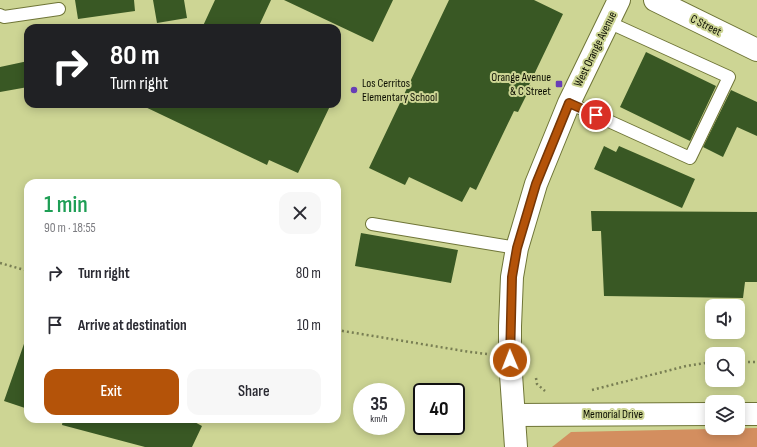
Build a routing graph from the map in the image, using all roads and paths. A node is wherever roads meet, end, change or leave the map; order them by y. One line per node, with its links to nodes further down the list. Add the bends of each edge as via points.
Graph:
1 (619, 0): 5 (street, West Orange Avenue)
2 (655, 0): 6 (street, C Street)
3 (59, 9): 4 (lane, via 4,17)
4 (0, 15)
5 (608, 22): 7 (street, West Orange Avenue); 7 (lane, via 729,77 690,158)
6 (757, 50)
7 (569, 103): 9 (street, West Orange Avenue, via 536,184)
8 (372, 224): 9 (lane)
9 (517, 248): 23 (street, West Orange Avenue, via 512,277 510,326)
10 (0, 263): 11 (path)
11 (24, 270)
12 (341, 331): 13 (path)
13 (489, 354)
14 (745, 362): 15 (path)
15 (757, 362)
16 (705, 363): 18 (path)
17 (535, 373): 19 (path, via 537,384 544,391)
18 (586, 390)
19 (551, 391)
20 (705, 414): 23 (street, Memorial Drive)
21 (745, 414): 22 (street)
22 (757, 414)
23 (514, 415): 24 (street, West Orange Avenue)
24 (516, 447)

